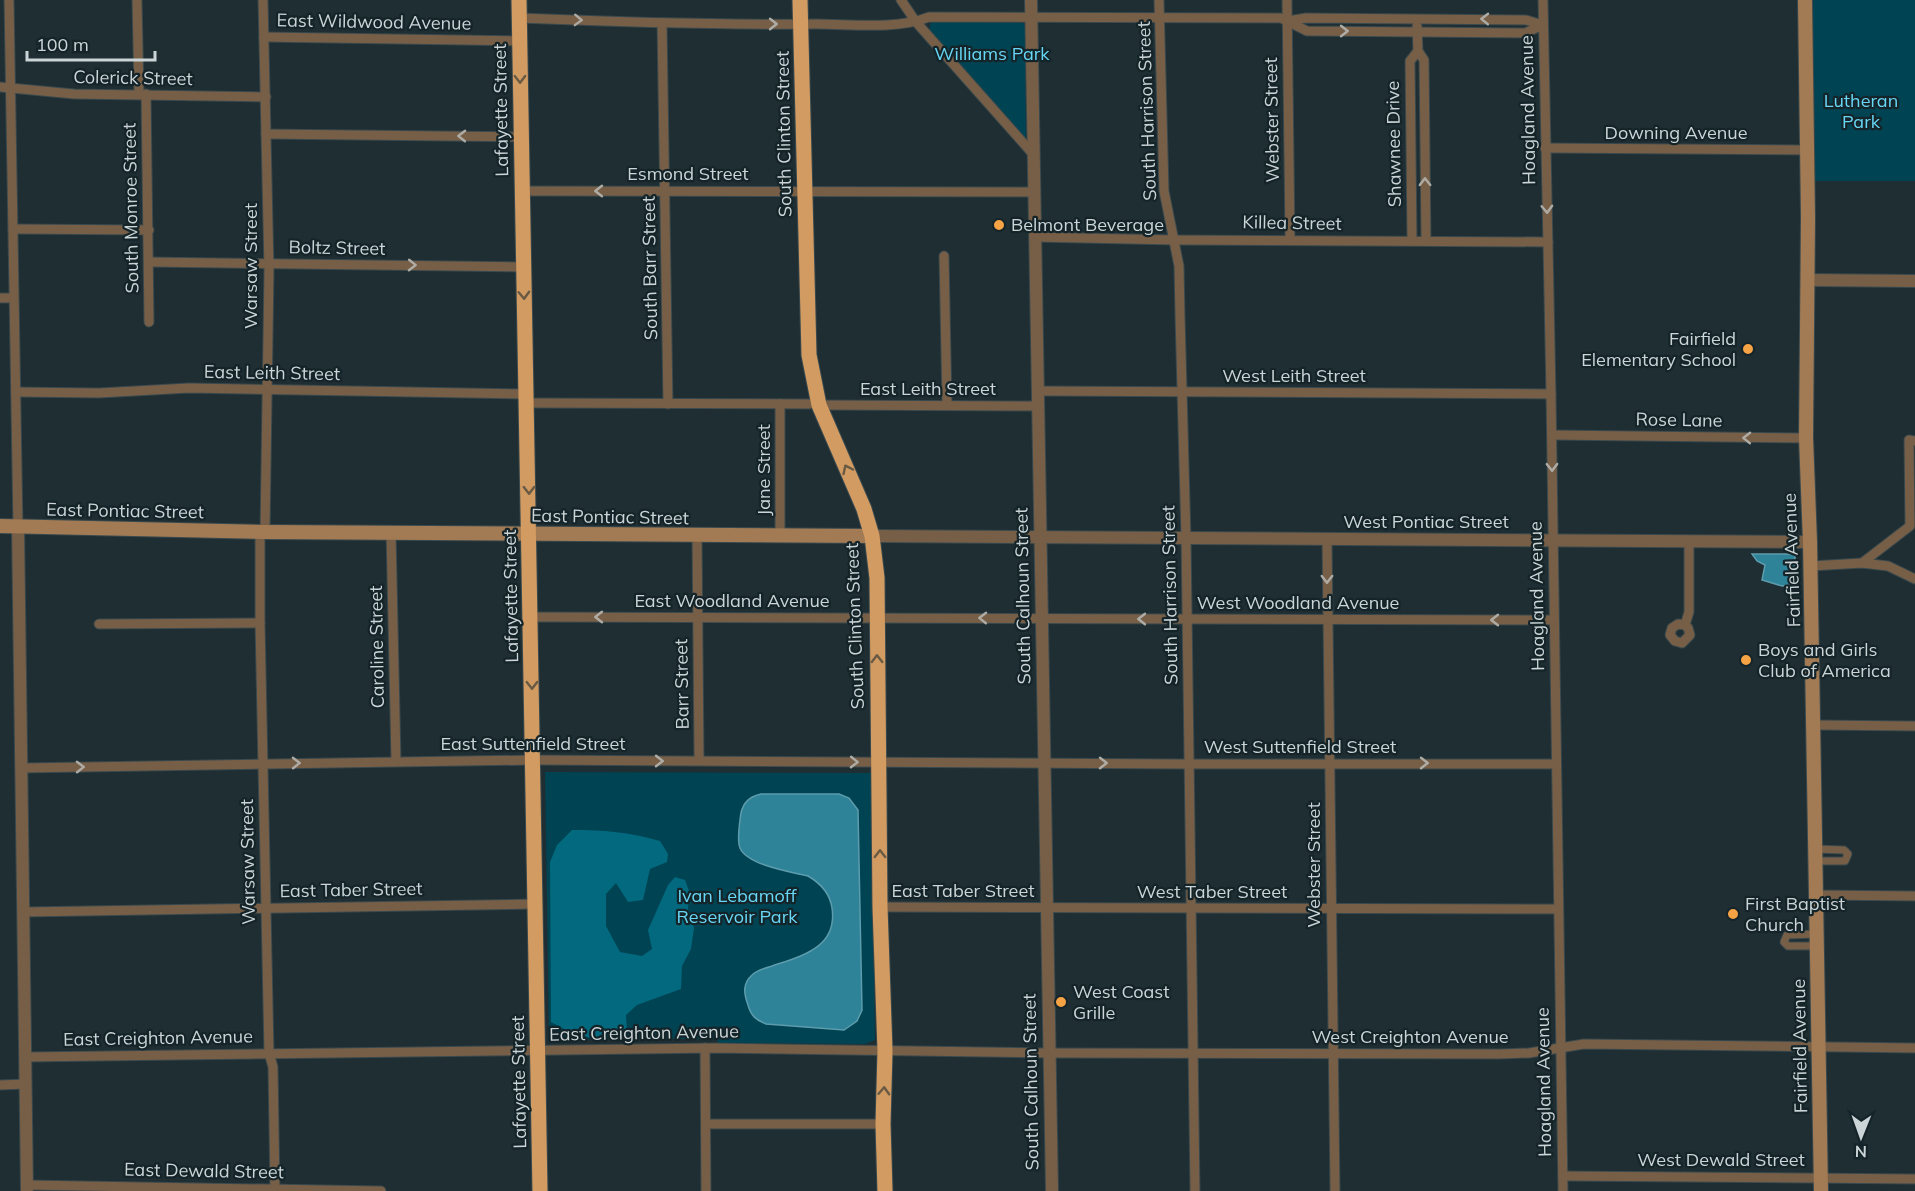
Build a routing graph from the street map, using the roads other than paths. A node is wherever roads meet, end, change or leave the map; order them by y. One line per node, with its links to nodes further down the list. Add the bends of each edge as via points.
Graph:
1 (9, 0): 26 (street)
2 (137, 0): 27 (street, South Monroe Street)
3 (263, 0): 22 (street, Warsaw Street)
4 (519, 0): 14 (highway, Lafayette Street)
5 (800, 0): 19 (highway, South Clinton Street)
6 (902, 0): 17 (street)
7 (1031, 0): 12 (street, South Calhoun Street)
8 (1160, 0): 13 (street, South Harrison Street)
9 (1287, 0): 16 (street, Webster Street)
10 (1543, 0): 20 (street, Hoagland Avenue)
11 (1805, 0): 36 (main road, Fairfield Avenue)
12 (1031, 17): 13 (street); 17 (street, via 929,17); 37 (street, South Calhoun Street)
13 (1160, 17): 16 (street); 46 (street, South Harrison Street, via 1164,191)
14 (519, 18): 18 (street, one-way to 18); 23 (highway, Lafayette Street)
15 (1417, 18): 16 (street); 20 (street, one-way to 15, via 1526,20); 21 (street, Shawnee Drive)
16 (1288, 21): 21 (street, one-way to 21, via 1307,31); 45 (street, Webster Street)
17 (916, 22): 19 (street); 37 (street)
18 (662, 23): 19 (street, one-way to 19); 38 (street, South Barr Street)
19 (801, 24): 39 (highway, South Clinton Street)
20 (1543, 25): 21 (street, via 1525,33); 35 (street, Hoagland Avenue)
21 (1417, 32): 24 (street, Shawnee Drive)
22 (264, 37): 23 (street, East Wildwood Avenue); 28 (street, Warsaw Street)
23 (520, 41): 32 (highway, Lafayette Street, one-way to 32)
24 (1418, 51): 29 (street, Shawnee Drive, via 1410,60); 30 (street, Shawnee Drive, via 1424,60)
25 (0, 87): 26 (street, Colerick Street)
26 (11, 88): 27 (street, Colerick Street, via 74,94); 42 (street)
27 (142, 94): 28 (street, Colerick Street); 43 (street, South Monroe Street)
28 (266, 97): 31 (street, Warsaw Street)
29 (1410, 126): 30 (street); 34 (street, Shawnee Drive)
30 (1424, 126): 33 (street, Shawnee Drive)
31 (266, 134): 32 (street, one-way to 31); 52 (street, Warsaw Street)
32 (521, 137): 40 (highway, Lafayette Street)
33 (1425, 147): 34 (street); 48 (street, Shawnee Drive, one-way to 33)
34 (1411, 148): 47 (street, Shawnee Drive)
35 (1545, 148): 36 (street, Downing Avenue); 49 (street, Hoagland Avenue, one-way to 49)
36 (1808, 150): 54 (main road, Fairfield Avenue)
37 (1033, 154): 41 (street, South Calhoun Street)
38 (665, 190): 39 (street, Esmond Street); 40 (street, Esmond Street, one-way to 40); 65 (street, South Barr Street)
39 (805, 190): 41 (street, Esmond Street); 67 (highway, South Clinton Street)
40 (523, 191): 53 (highway, Lafayette Street)
41 (1034, 192): 44 (street, South Calhoun Street)
42 (13, 229): 43 (street); 57 (street)
43 (148, 230): 51 (street, South Monroe Street)
44 (1035, 237): 46 (street, Killea Street); 60 (street, South Calhoun Street)
45 (1290, 239): 46 (street, Killea Street); 47 (street, Killea Street)
46 (1175, 240): 62 (street, South Harrison Street)
47 (1412, 240): 48 (street, Killea Street)
48 (1426, 241): 49 (street, Killea Street)
49 (1548, 242): 63 (street, Hoagland Avenue)
50 (945, 256): 68 (street)
51 (149, 262): 52 (street, Boltz Street); 58 (street, South Monroe Street)
52 (269, 263): 53 (street, Boltz Street, one-way to 53); 59 (street, Warsaw Street)
53 (524, 267): 64 (highway, Lafayette Street, one-way to 64)
54 (1808, 280): 55 (street); 71 (main road, Fairfield Avenue)
55 (1915, 281)
56 (0, 298): 57 (street)
57 (13, 298): 61 (street)
58 (149, 322)
59 (267, 390): 61 (street, East Leith Street); 64 (street, East Leith Street); 76 (street, Warsaw Street)
60 (1038, 391): 62 (street, West Leith Street); 69 (street, South Calhoun Street)
61 (16, 392): 75 (street)
62 (1182, 392): 63 (street, West Leith Street); 83 (street, South Harrison Street)
63 (1551, 394): 70 (street, Hoagland Avenue)
64 (527, 399): 65 (street, East Leith Street); 78 (highway, Lafayette Street, one-way to 78)
65 (668, 404): 66 (street, East Leith Street)
66 (780, 404): 67 (street, East Leith Street); 80 (street, Jane Street)
67 (814, 404): 68 (street, East Leith Street); 81 (highway, South Clinton Street, one-way to 67, via 864,509)
68 (947, 405): 69 (street, East Leith Street)
69 (1038, 406): 82 (street, South Calhoun Street)
70 (1552, 435): 71 (street, Rose Lane, one-way to 70); 85 (street, Hoagland Avenue, one-way to 85)
71 (1806, 438): 87 (main road, Fairfield Avenue)
72 (1915, 441): 73 (street, via 1909,440)
73 (1913, 524): 88 (street)
74 (0, 526): 75 (main road, East Pontiac Street)
75 (18, 526): 76 (main road, East Pontiac Street); 112 (street)
76 (262, 532): 77 (main road, East Pontiac Street); 98 (street, Warsaw Street)
77 (391, 532): 78 (main road, East Pontiac Street); 105 (street, Caroline Street)
78 (529, 534): 79 (main road, East Pontiac Street); 91 (highway, Lafayette Street)
79 (697, 536): 80 (main road, East Pontiac Street); 92 (street, Barr Street)
80 (780, 536): 81 (main road, East Pontiac Street)
81 (872, 536): 82 (street, East Pontiac Street); 93 (highway, South Clinton Street)
82 (1041, 537): 83 (street, West Pontiac Street); 94 (street, South Calhoun Street)
83 (1186, 538): 84 (street, West Pontiac Street); 95 (street, South Harrison Street)
84 (1327, 539): 85 (street, West Pontiac Street); 96 (street, Webster Street, one-way to 96)
85 (1554, 541): 86 (street, West Pontiac Street); 97 (street, Hoagland Avenue)
86 (1689, 542): 87 (street, West Pontiac Street); 100 (street, via 1689,612)
87 (1810, 542): 89 (main road, Fairfield Avenue)
88 (1862, 563): 89 (street); 90 (street, via 1888,566)
89 (1811, 566): 101 (main road, Fairfield Avenue)
90 (1915, 579)
91 (530, 616): 92 (street, East Woodland Avenue, one-way to 91); 103 (highway, Lafayette Street, one-way to 103)
92 (698, 618): 93 (street, East Woodland Avenue); 104 (street, Barr Street)
93 (877, 618): 94 (street, East Woodland Avenue, one-way to 93); 106 (highway, South Clinton Street, one-way to 93)
94 (1041, 619): 95 (street, West Woodland Avenue, one-way to 94); 107 (street, South Calhoun Street)
95 (1186, 619): 96 (street, West Woodland Avenue); 110 (street, South Harrison Street)
96 (1327, 619): 97 (street, West Woodland Avenue, one-way to 96); 108 (street, Webster Street)
97 (1554, 620): 111 (street, Hoagland Avenue)
98 (260, 623): 99 (street); 109 (street, Warsaw Street)
99 (99, 624)
100 (1685, 625)
101 (1814, 725): 102 (street); 113 (main road, Fairfield Avenue)
102 (1915, 726)
103 (533, 760): 104 (street, East Suttenfield Street, one-way to 104); 105 (street, East Suttenfield Street); 115 (highway, Lafayette Street)
104 (699, 760): 106 (street, East Suttenfield Street, one-way to 106)
105 (396, 761): 109 (street, East Suttenfield Street, one-way to 105)
106 (879, 762): 107 (street, East Suttenfield Street); 116 (highway, South Clinton Street, one-way to 106)
107 (1044, 763): 110 (street, West Suttenfield Street, one-way to 110); 118 (street, South Calhoun Street)
108 (1329, 763): 110 (street, West Suttenfield Street); 111 (street, West Suttenfield Street, one-way to 111); 120 (street, Webster Street)
109 (263, 764): 112 (street, East Suttenfield Street, one-way to 109); 117 (street, Warsaw Street)
110 (1188, 764): 119 (street, South Harrison Street)
111 (1556, 764): 121 (street, Hoagland Avenue)
112 (22, 768): 122 (street)
113 (1815, 895): 114 (street); 123 (main road, Fairfield Avenue)
114 (1915, 896)
115 (535, 904): 117 (street, East Taber Street); 127 (highway, Lafayette Street)
116 (880, 907): 118 (street, East Taber Street); 128 (highway, South Clinton Street)
117 (265, 908): 122 (street, East Taber Street); 129 (street, Warsaw Street)
118 (1046, 908): 119 (street, West Taber Street); 130 (street, South Calhoun Street)
119 (1191, 908): 120 (street, West Taber Street); 131 (street, South Harrison Street)
120 (1331, 908): 121 (street, West Taber Street); 132 (street, Webster Street)
121 (1557, 909): 125 (street, Hoagland Avenue)
122 (24, 912): 133 (street)
123 (1818, 1046): 125 (street, West Creighton Avenue, via 1584,1044); 126 (street, West Creighton Avenue); 140 (main road, Fairfield Avenue)
124 (705, 1048): 127 (street, East Creighton Avenue); 128 (street, East Creighton Avenue); 136 (street)
125 (1560, 1048): 132 (street, West Creighton Avenue, via 1500,1054); 138 (street, Hoagland Avenue)
126 (1915, 1048)
127 (539, 1051): 129 (street, East Creighton Avenue); 144 (highway, Lafayette Street)
128 (885, 1051): 130 (street, East Creighton Avenue); 137 (highway, South Clinton Street, one-way to 128)
129 (269, 1053): 133 (street, East Creighton Avenue); 142 (street, Warsaw Street, via 273,1067)
130 (1048, 1053): 131 (street, West Creighton Avenue); 147 (street, South Calhoun Street)
131 (1193, 1053): 132 (street, West Creighton Avenue); 148 (street, South Harrison Street)
132 (1333, 1054): 149 (street, Webster Street)
133 (26, 1057): 134 (street)
134 (26, 1084): 135 (street); 141 (street)
135 (0, 1085)
136 (706, 1124): 137 (street); 145 (street)
137 (883, 1124): 146 (highway, South Clinton Street)
138 (1563, 1176): 140 (street, West Dewald Street); 150 (street, Hoagland Avenue)
139 (1915, 1179): 140 (street, West Dewald Street)
140 (1821, 1184)
141 (27, 1188): 142 (street, East Dewald Street)
142 (275, 1190): 143 (street, East Dewald Street)
143 (381, 1191)
144 (540, 1191)
145 (706, 1191)
146 (885, 1191)
147 (1052, 1191)
148 (1195, 1191)
149 (1335, 1191)
150 (1563, 1191)

